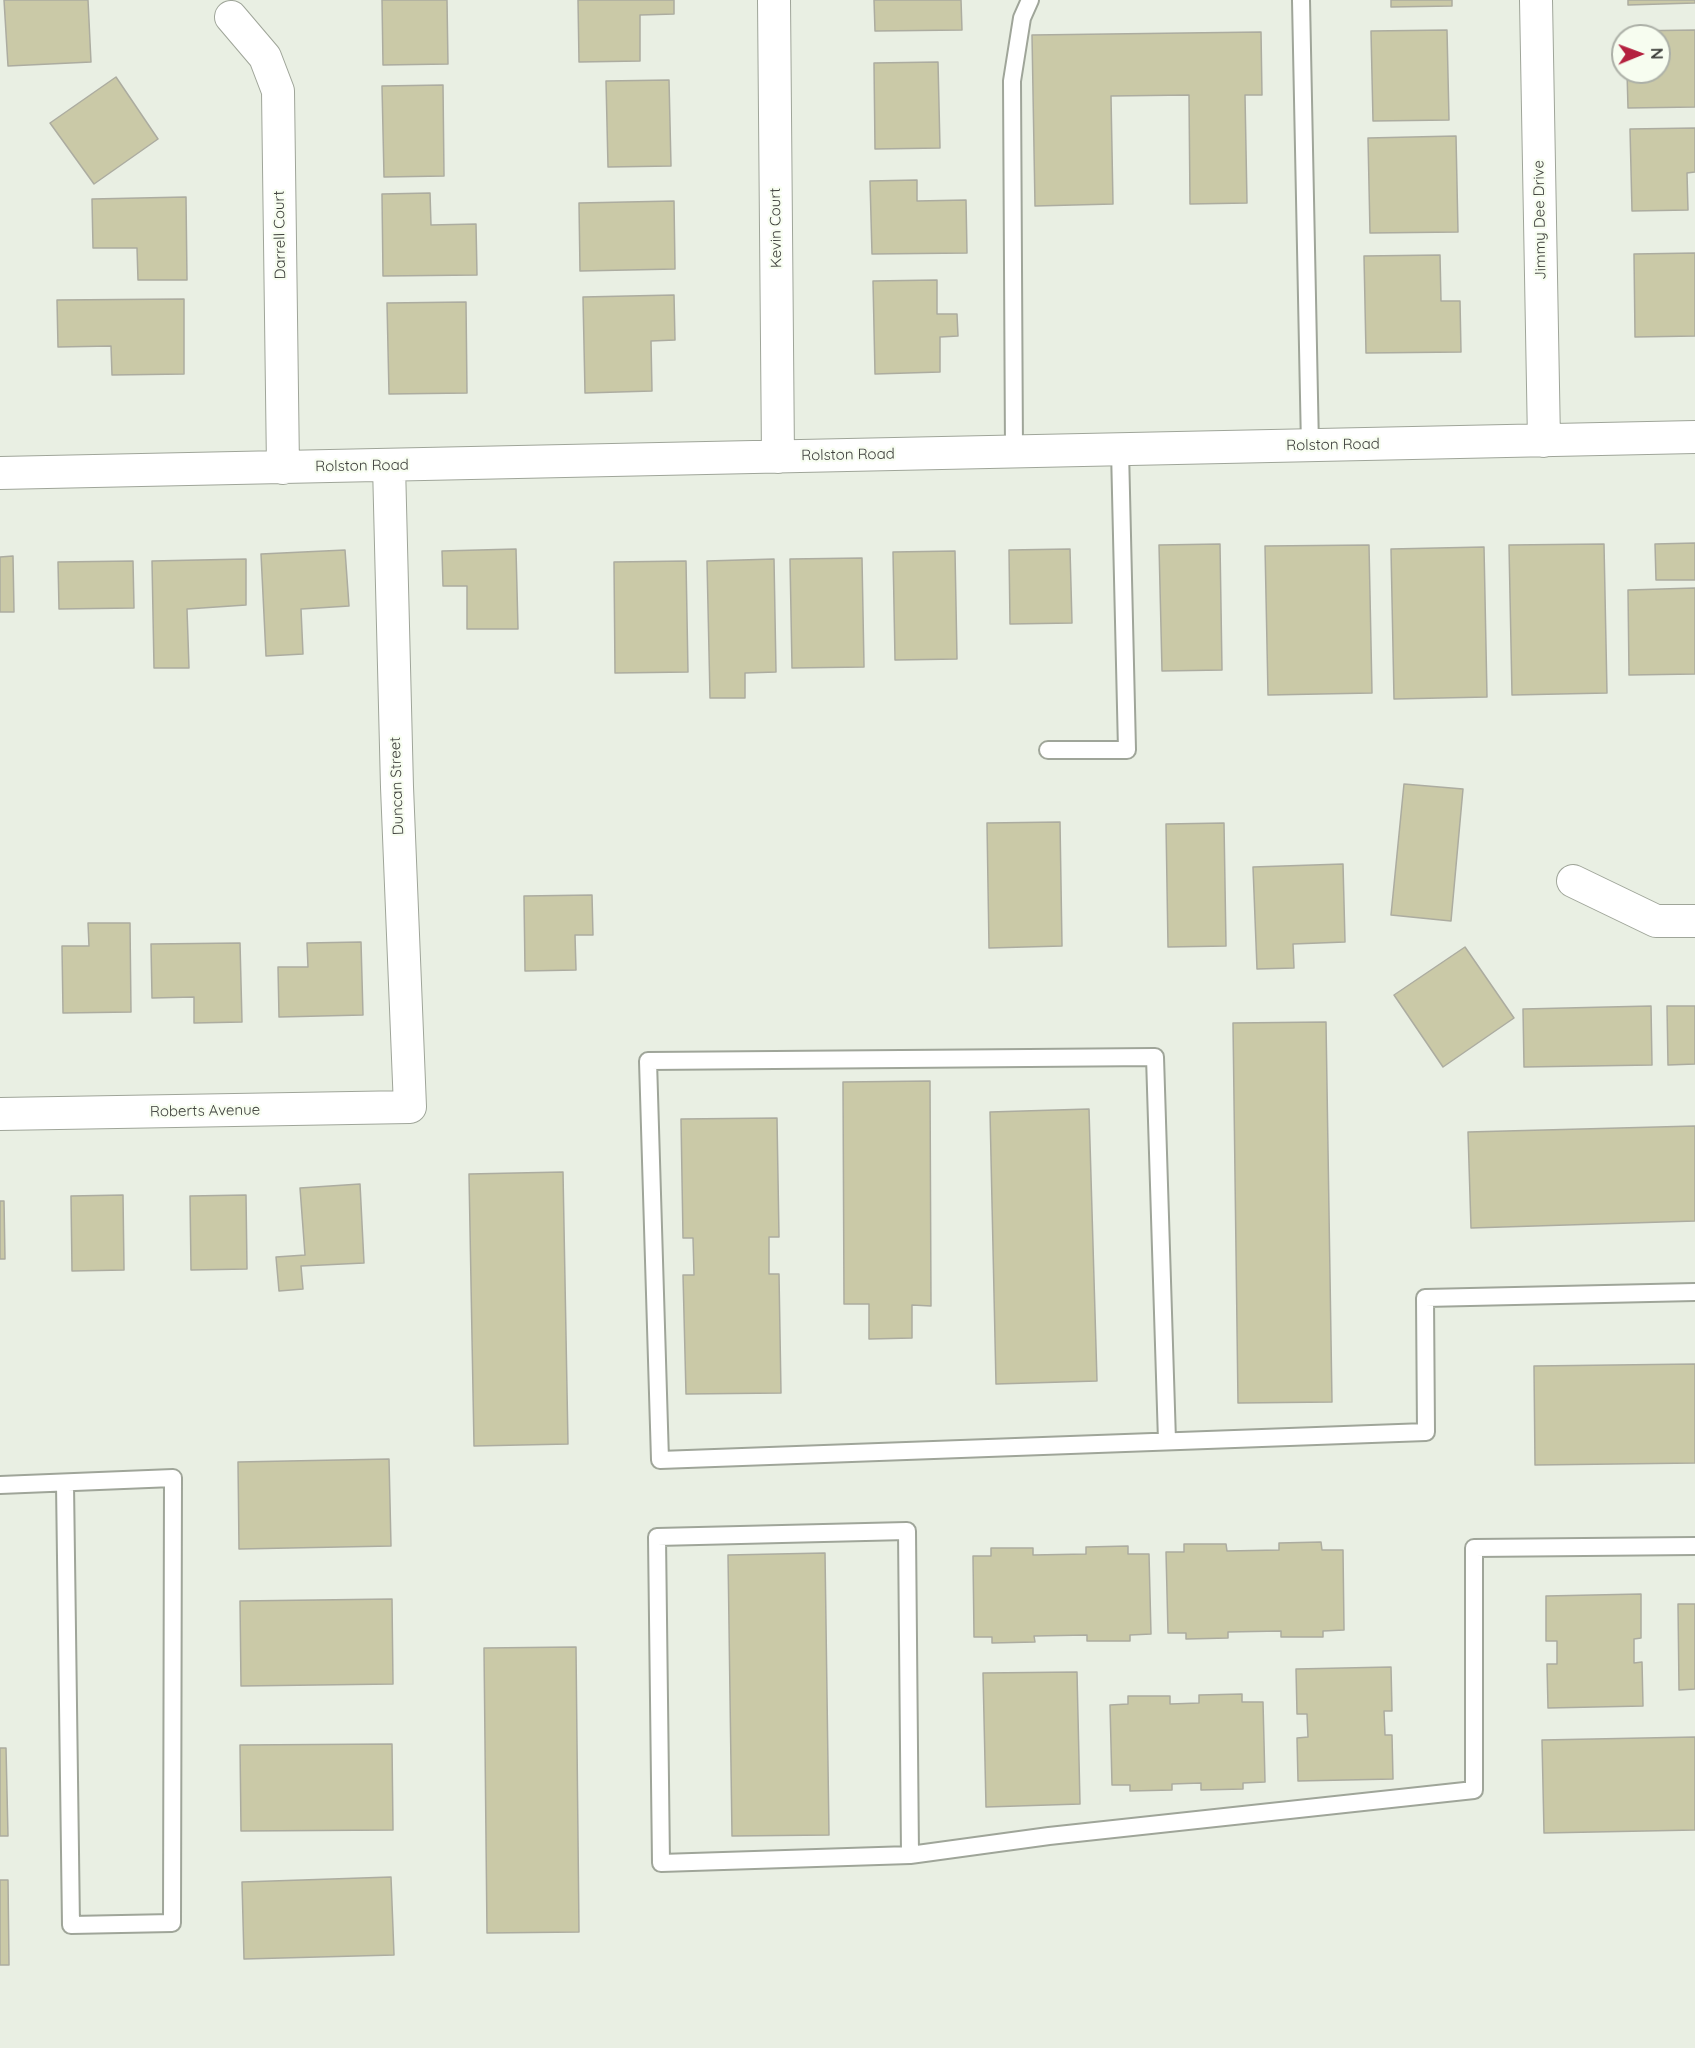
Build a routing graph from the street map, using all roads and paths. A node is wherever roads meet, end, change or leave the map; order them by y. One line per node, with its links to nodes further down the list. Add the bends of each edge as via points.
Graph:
1 (774, 0): 11 (street, Kevin Court)
2 (1030, 0): 10 (lane, via 1022,18 1012,81)
3 (1301, 0): 8 (lane)
4 (1536, 0): 7 (street, Jimmy Dee Drive)
5 (231, 17): 13 (street, Darrell Court, via 265,57 278,91)
6 (1695, 437): 7 (street, Rolston Road)
7 (1544, 441): 8 (street, Rolston Road)
8 (1310, 446): 9 (street, Rolston Road)
9 (1120, 450): 10 (street, Rolston Road); 15 (lane, via 1127,750)
10 (1014, 452): 11 (street, Rolston Road)
11 (778, 457): 12 (street, Rolston Road)
12 (389, 465): 13 (street, Rolston Road); 18 (street, Duncan Street)
13 (283, 468): 14 (street, Rolston Road)
14 (0, 473)
15 (1048, 750)
16 (1573, 881): 17 (street, via 1656,921)
17 (1695, 921)
18 (410, 1107): 19 (street, Roberts Avenue)
19 (0, 1114)
20 (1695, 1292): 21 (lane, via 1425,1298 1426,1432)
21 (1167, 1441): 21 (lane, via 660,1460 648,1061 1155,1057)
22 (65, 1484): 22 (lane, via 71,1925 172,1923 173,1478); 23 (lane)
23 (0, 1485)
24 (1695, 1546): 25 (lane, via 1474,1548 1474,1790 1048,1836)
25 (910, 1855): 25 (lane, via 907,1531 657,1537 661,1863)

